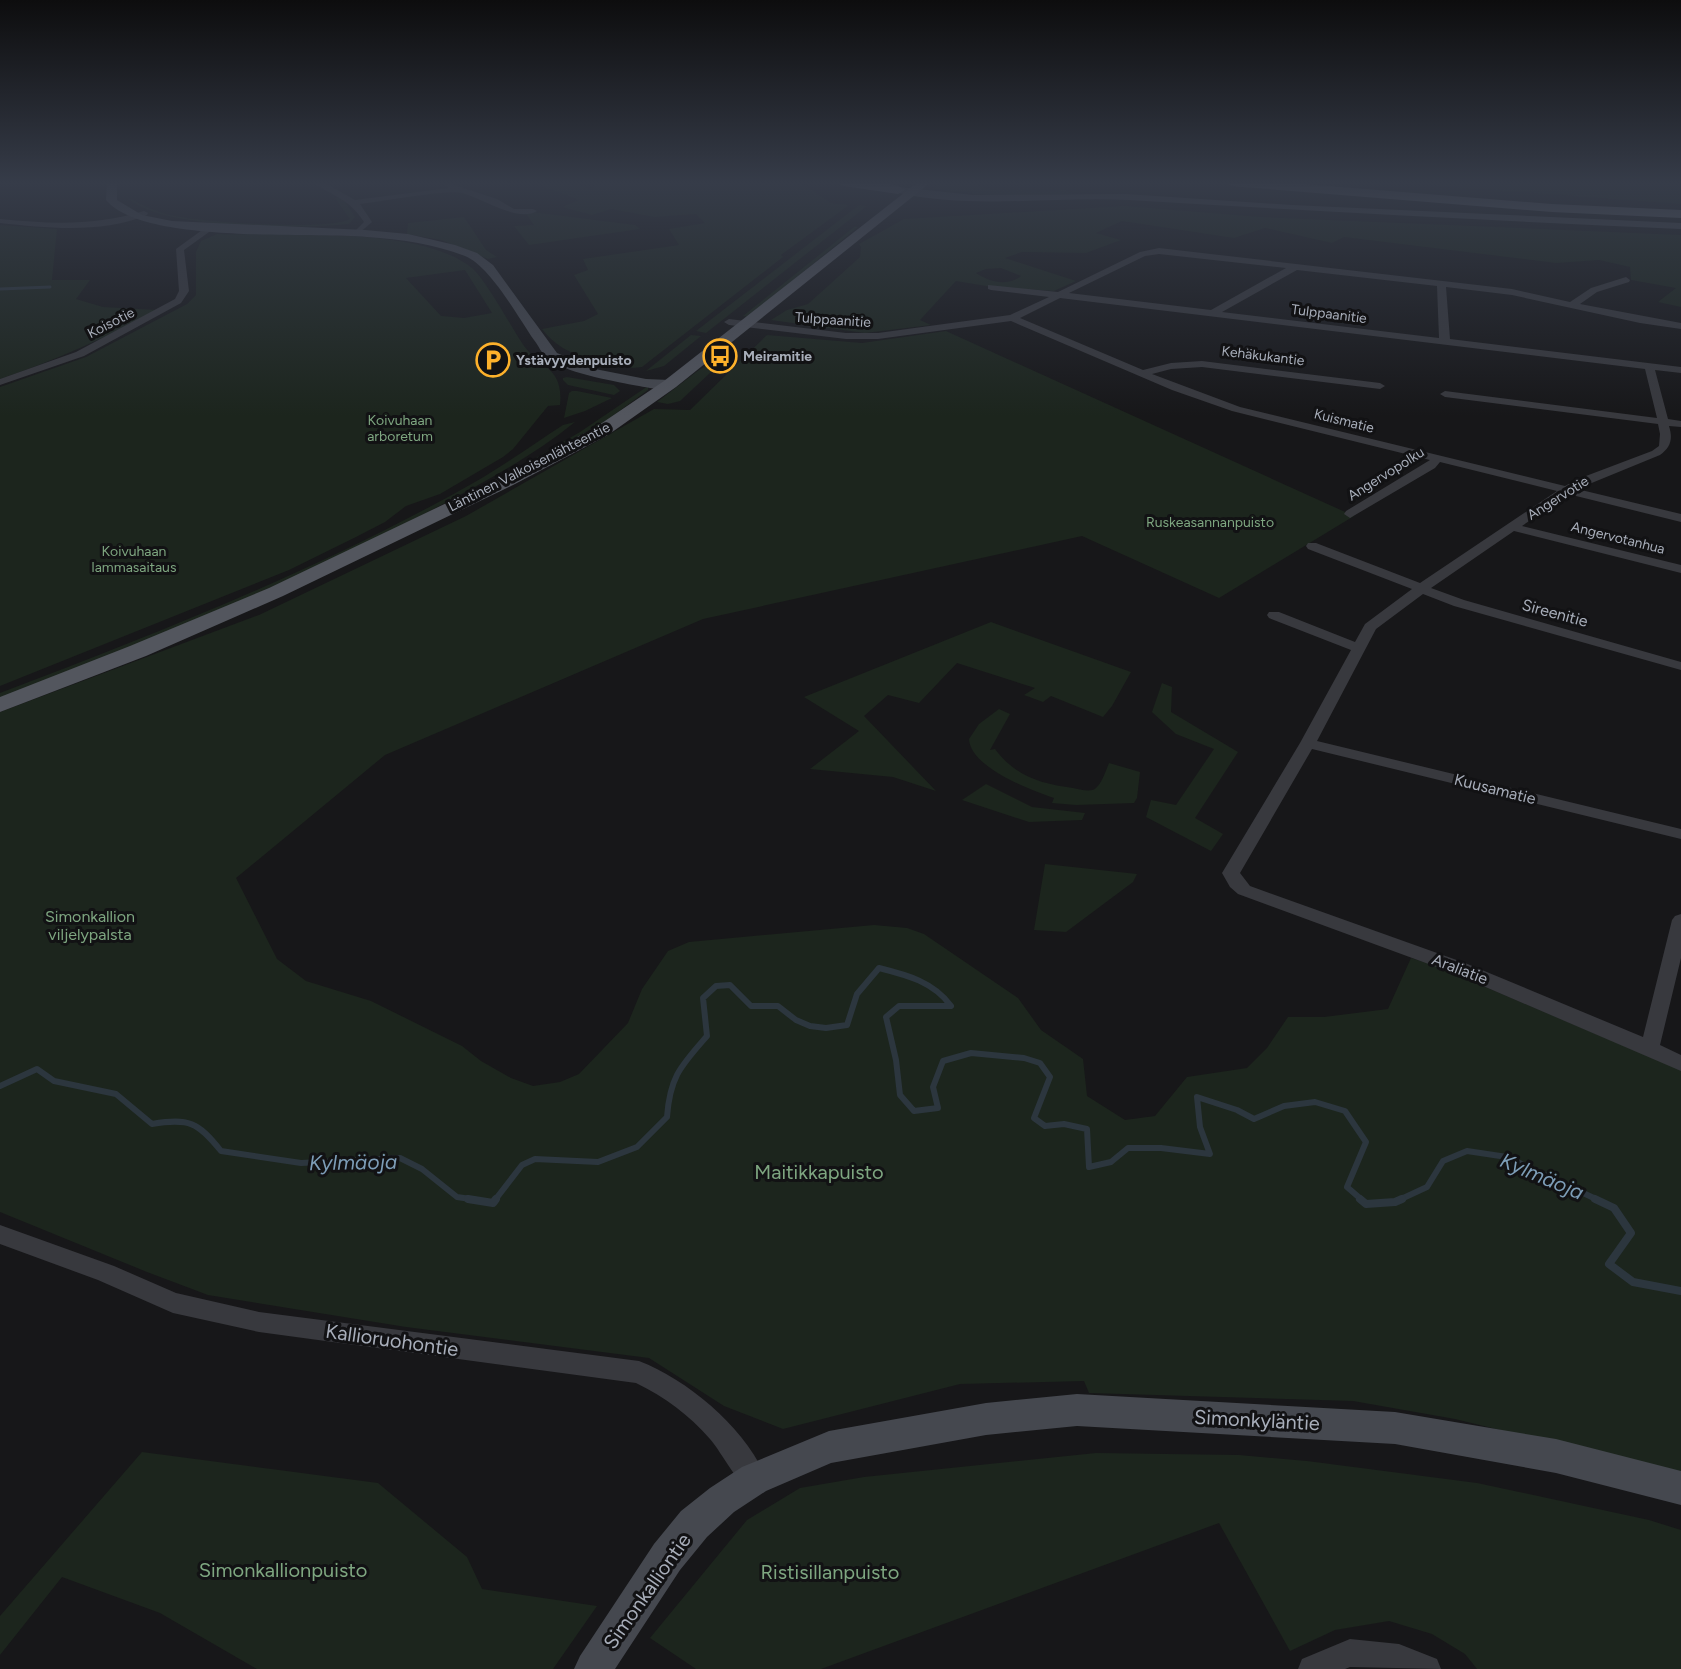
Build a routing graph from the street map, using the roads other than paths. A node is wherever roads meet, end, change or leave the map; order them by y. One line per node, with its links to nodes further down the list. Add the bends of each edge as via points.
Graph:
1 (181, 260): 23 (street, Koisotie, via 184,291 178,301 80,354)
2 (479, 260): 22 (main road, via 489,268 552,356 577,367)
3 (811, 260): 15 (main road, Läntinen Valkoisenlähteentie)
4 (821, 260): 16 (main road, Läntinen Valkoisenlähteentie)
5 (1133, 260): 11 (street)
6 (1232, 260): 7 (street)
7 (1296, 267): 9 (street); 13 (street)
8 (1626, 280): 12 (street, via 1594,290)
9 (1441, 284): 12 (street, via 1512,292); 18 (street)
10 (991, 287): 11 (street)
11 (1059, 295): 13 (street, Tulppaanitie); 14 (street, Tulppaanitie)
12 (1572, 305): 17 (street)
13 (1213, 313): 18 (street, Tulppaanitie)
14 (1012, 318): 16 (street, Tulppaanitie, via 861,337); 21 (street, Kuismatie)
15 (729, 322): 16 (street, Tulppaanitie); 22 (main road, Läntinen Valkoisenlähteentie)
16 (746, 324): 22 (main road, Läntinen Valkoisenlähteentie)
17 (1681, 326)
18 (1446, 342): 19 (street, Tulppaanitie)
19 (1649, 366): 20 (street, Tulppaanitie); 26 (street, Angervotie)
20 (1678, 367)
21 (1143, 373): 24 (street, Kehäkukantie, via 1202,364); 28 (street, Kuismatie, via 1236,409)
22 (656, 381): 39 (main road, Läntinen Valkoisenlähteentie, via 602,431 550,460 238,609)
23 (0, 382)
24 (1380, 386)
25 (1445, 394): 26 (street)
26 (1662, 422): 27 (street); 29 (street, Angervotie, via 1666,434 1664,447 1656,453)
27 (1681, 424)
28 (1437, 459): 29 (street, Kuismatie); 30 (street, Angervopolku)
29 (1566, 490): 31 (street, Kuismatie); 32 (street, Angervotie)
30 (1350, 514)
31 (1681, 518)
32 (1512, 527): 34 (street, Angervotanhua); 35 (street, Angervotie)
33 (1312, 546): 35 (street)
34 (1681, 569)
35 (1420, 590): 37 (street, Angervotie, via 1370,627); 38 (street, Sireenitie)
36 (1275, 615): 37 (street)
37 (1357, 648): 40 (street, Angervotie)
38 (1681, 666)
39 (0, 705)
40 (1308, 743): 41 (street, Kuusamatie); 42 (street, Angervotie, via 1231,873)
41 (1681, 834)
42 (1236, 883): 44 (street, Araliatie, via 1244,890 1459,968)
43 (1681, 921): 44 (street)
44 (1650, 1048): 45 (street, Araliatie)
45 (1681, 1063)
46 (0, 1234): 48 (street, Kallioruohontie, via 106,1273 173,1303 215,1313 639,1372 666,1384 694,1406 732,1444)
47 (829, 1447): 48 (main road, Simonkalliontie); 49 (main road, Simonkyläntie, via 986,1419 1077,1410 1395,1428 1556,1456)
48 (754, 1479): 50 (main road, Simonkalliontie, via 694,1524 667,1557)
49 (1681, 1488)
50 (593, 1669)
51 (1312, 1669): 52 (street, via 1350,1653 1399,1658)
52 (1426, 1669)

